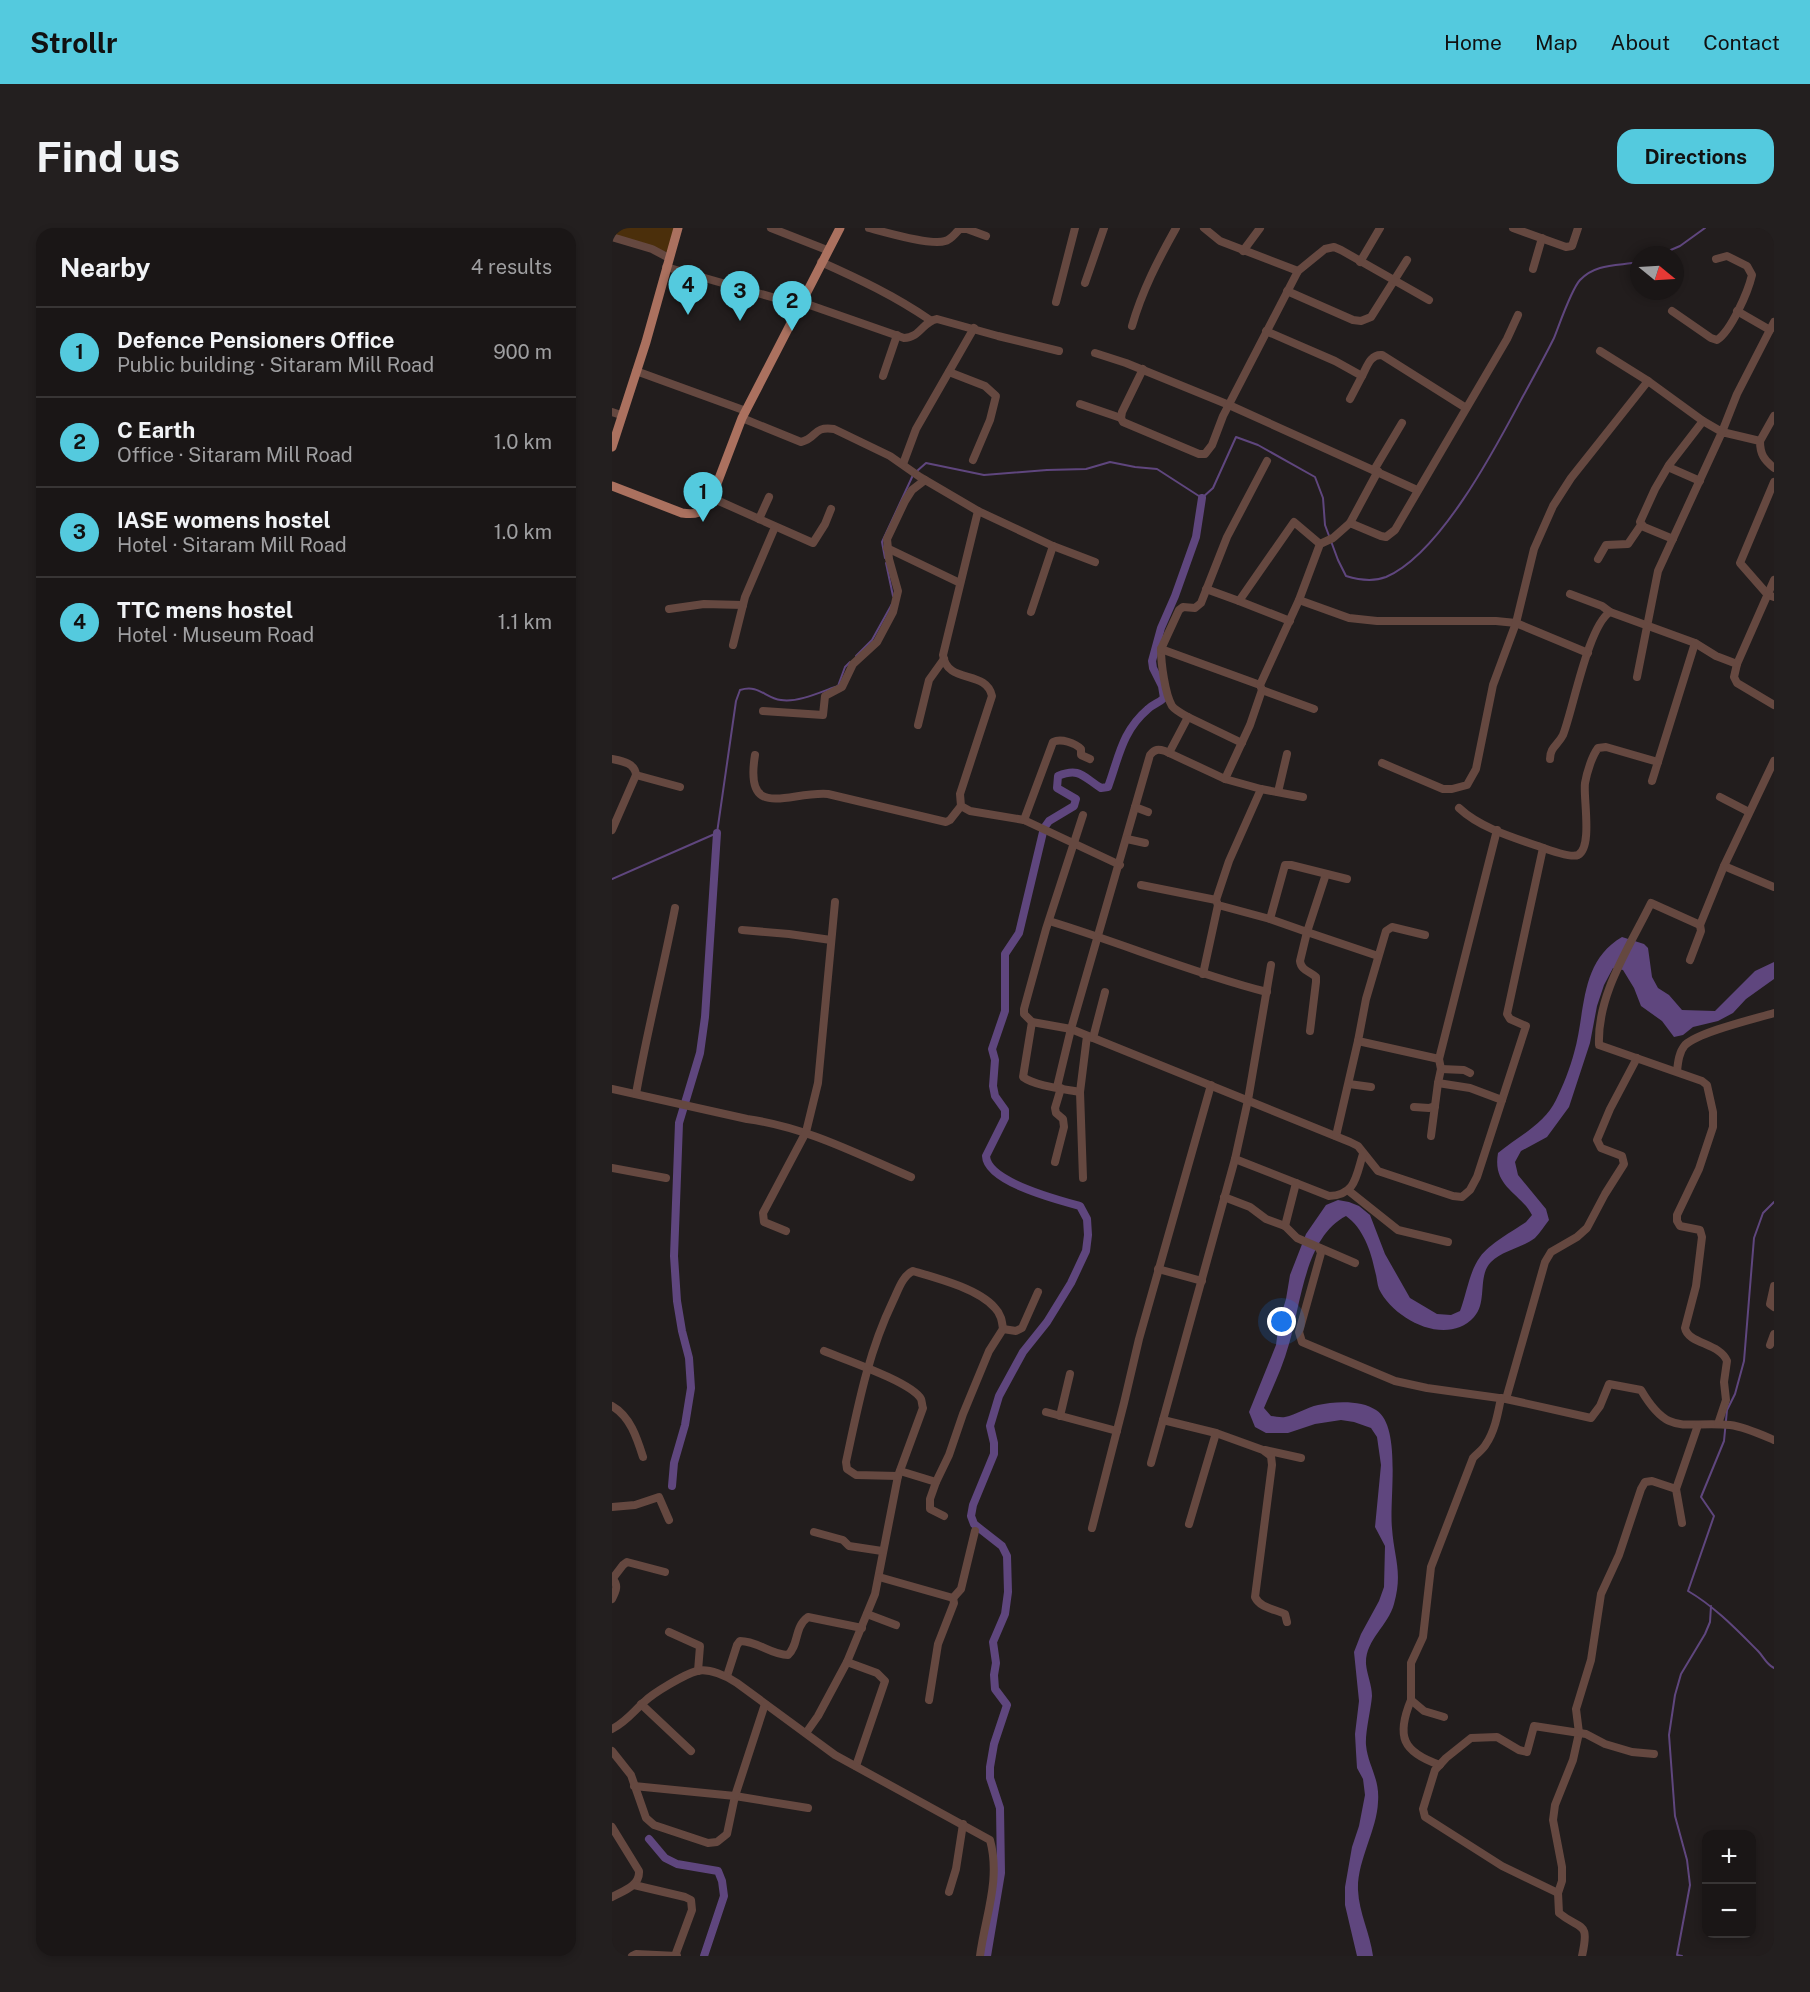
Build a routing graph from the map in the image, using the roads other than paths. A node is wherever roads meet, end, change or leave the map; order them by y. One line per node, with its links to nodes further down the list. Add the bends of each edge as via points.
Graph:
1 (678, 228): 20 (main road)
2 (771, 228): 16 (street)
3 (840, 228): 16 (main road)
4 (869, 228): 13 (street, via 940,242 949,240 960,229)
5 (1076, 228): 29 (street)
6 (1104, 228): 26 (street)
7 (1176, 228): 35 (street, via 1152,272)
8 (1204, 228): 17 (street, via 1220,241)
9 (1260, 228): 17 (street)
10 (1380, 228): 22 (street)
11 (1513, 228): 15 (street)
12 (1578, 228): 15 (street, via 1572,246)
13 (986, 236)
14 (612, 237): 20 (street, via 652,249)
15 (1542, 238): 23 (street)
16 (827, 250): 21 (main road)
17 (1243, 251): 24 (street)
18 (1716, 259): 32 (street, via 1727,256 1751,270 1751,282)
19 (1407, 260): 25 (street)
20 (668, 262): 30 (street); 44 (main road)
21 (821, 262): 30 (main road); 34 (street, via 874,285)
22 (1360, 262): 24 (street, via 1334,247 1325,249); 25 (street)
23 (1533, 269)
24 (1298, 271): 27 (street)
25 (1394, 281): 27 (street, via 1371,317 1361,321); 28 (street)
26 (1085, 283)
27 (1287, 291): 38 (street)
28 (1429, 300)
29 (1056, 302)
30 (800, 303): 39 (street); 54 (main road)
31 (1672, 311): 32 (street, via 1717,340)
32 (1737, 311): 36 (street)
33 (1518, 315): 52 (street)
34 (930, 320): 37 (street); 39 (street, via 910,338)
35 (1132, 326)
36 (1772, 326): 59 (street)
37 (974, 328): 40 (street); 45 (street)
38 (1266, 331): 47 (street); 51 (street)
39 (897, 335): 46 (street)
40 (1059, 351)
41 (1600, 351): 48 (street)
42 (1095, 353): 43 (street)
43 (1143, 369): 51 (street); 56 (street)
44 (636, 371): 53 (main road); 54 (street)
45 (949, 372): 62 (street, via 985,387 996,396); 64 (street, via 916,429)
46 (883, 376)
47 (1362, 376): 49 (street); 52 (street, via 1372,357 1382,355)
48 (1648, 381): 57 (street); 99 (street, via 1553,506 1534,549)
49 (1350, 399)
50 (1080, 404): 56 (street)
51 (1229, 405): 56 (street, via 1205,454 1134,427); 67 (street)
52 (1466, 408): 72 (street)
53 (616, 413): 61 (main road)
54 (744, 415): 64 (street, via 801,442 819,430 834,429); 74 (main road)
55 (1774, 416): 60 (street)
56 (1121, 418)
57 (1703, 421): 59 (street); 65 (street)
58 (1401, 423): 67 (street)
59 (1722, 432): 60 (street); 69 (street)
60 (1760, 441): 66 (street, via 1763,458)
61 (612, 447)
62 (973, 460)
63 (1267, 461): 89 (street, via 1227,537)
64 (903, 464): 68 (street)
65 (1668, 467): 69 (street); 79 (street)
66 (1774, 468)
67 (1376, 471): 72 (street); 78 (street)
68 (923, 479): 76 (street); 84 (street, via 905,501 889,531)
69 (1700, 481): 81 (street)
70 (1774, 482): 91 (street, via 1740,563)
71 (612, 486): 74 (main road, via 693,515 702,512)
72 (1417, 490): 78 (street, via 1395,530 1386,537)
73 (769, 497): 77 (street)
74 (712, 498): 77 (street)
75 (831, 510): 80 (street, via 813,543)
76 (978, 511): 83 (street); 88 (street)
77 (759, 519): 80 (street)
78 (1350, 523): 82 (street)
79 (1641, 525): 81 (street); 85 (street, via 1628,544 1606,545)
80 (775, 527): 94 (street)
81 (1673, 539): 100 (street, via 1658,571)
82 (1322, 543): 92 (street); 93 (street, via 1294,522)
83 (1053, 546): 86 (street); 96 (street)
84 (887, 548): 88 (street); 111 (street, via 898,591 893,612 877,642 853,664 842,687 825,696 824,714)
85 (1598, 559)
86 (1095, 562)
87 (1774, 580): 91 (street)
88 (960, 583): 105 (street)
89 (1206, 589): 93 (street); 103 (street, via 1198,607 1179,610)
90 (1570, 594): 97 (street)
91 (1771, 596): 106 (street)
92 (1299, 600): 98 (street); 99 (street, via 1349,618 1377,621)
93 (1239, 601): 98 (street)
94 (743, 605): 95 (street, via 704,603); 102 (street)
95 (669, 609)
96 (1031, 612)
97 (1610, 612): 100 (street); 104 (street)
98 (1290, 621): 108 (street)
99 (1516, 623): 104 (street); 123 (street, via 1493,685 1476,768 1467,785 1443,789)
100 (1648, 625): 101 (street); 107 (street)
101 (1695, 643): 106 (street); 122 (street)
102 (732, 645)
103 (1161, 650): 108 (street); 112 (street, via 1170,700 1176,710)
104 (1588, 653): 120 (street, via 1562,736 1552,747)
105 (944, 659): 113 (street, via 929,681); 132 (street, via 952,671 990,688 992,696 960,794)
106 (1737, 664): 109 (street, via 1737,683)
107 (1637, 676)
108 (1261, 688): 110 (street); 114 (street)
109 (1774, 705)
110 (1314, 709)
111 (763, 711)
112 (1188, 717): 114 (street); 115 (street)
113 (918, 724)
114 (1242, 743): 125 (street)
115 (1169, 753): 125 (street); 133 (street, via 1158,749 1150,755)
116 (1287, 754): 129 (street)
117 (755, 755): 132 (street, via 753,782 766,798 828,794 946,822)
118 (612, 759): 124 (street, via 629,764)
119 (1090, 759): 138 (street, via 1081,755 1076,745 1053,741)
120 (1550, 759)
121 (1774, 761): 136 (street)
122 (1658, 762): 126 (street); 144 (street, via 1598,748 1585,782 1587,830 1581,852 1570,855)
123 (1382, 763)
124 (636, 775): 127 (street); 139 (street)
125 (1225, 779): 128 (street)
126 (1652, 781)
127 (680, 787)
128 (1261, 789): 129 (street); 152 (street, via 1229,861)
129 (1278, 792): 130 (street)
130 (1303, 797)
131 (1720, 797): 136 (street)
132 (962, 806): 138 (street, via 970,811)
133 (1135, 807): 135 (street); 141 (street)
134 (1459, 808): 140 (street, via 1468,817)
135 (1148, 812)
136 (1749, 812): 146 (street)
137 (1083, 815): 142 (street)
138 (1024, 820): 142 (street)
139 (612, 830)
140 (1497, 830): 144 (street); 175 (street)
141 (1126, 839): 143 (street); 145 (street)
142 (1074, 843): 145 (street); 155 (street)
143 (1145, 843)
144 (1543, 848): 188 (street, via 1507,1014 1526,1026)
145 (1120, 865): 160 (street)
146 (1724, 866): 150 (street); 156 (street)
147 (1326, 874): 148 (street); 154 (street, via 1285,865); 158 (street)
148 (1347, 879)
149 (1141, 885): 152 (street)
150 (1774, 887)
151 (835, 902): 161 (street)
152 (1217, 902): 154 (street); 165 (street)
153 (675, 908): 186 (street)
154 (1270, 919): 158 (street)
155 (1049, 921): 160 (street); 169 (street, via 1024,1009)
156 (1701, 925): 163 (street); 174 (street, via 1651,903 1634,934 1610,986 1598,1025 1599,1045)
157 (742, 930): 161 (street)
158 (1307, 932): 162 (street); 171 (street, via 1300,965 1316,977)
159 (1425, 935): 162 (street, via 1389,928)
160 (1098, 936): 165 (street); 170 (street)
161 (831, 940): 191 (street, via 818,1083)
162 (1378, 956): 173 (street)
163 (1690, 960)
164 (1271, 965): 167 (street)
165 (1203, 974): 167 (street)
166 (1105, 992): 172 (street)
167 (1267, 992): 187 (street)
168 (1774, 1013): 177 (street, via 1720,1028 1686,1044)
169 (1032, 1022): 170 (street); 183 (street, via 1023,1077)
170 (1071, 1029): 172 (street); 183 (street)
171 (1310, 1030)
172 (1090, 1037): 181 (street); 185 (street)
173 (1358, 1041): 175 (street); 179 (street)
174 (1637, 1058): 177 (street); 220 (street, via 1597,1140 1601,1148 1622,1156 1624,1164 1587,1228 1551,1252 1545,1262)
175 (1439, 1059): 176 (street)
176 (1441, 1069): 178 (street); 180 (street)
177 (1677, 1071): 225 (street, via 1707,1085 1713,1120 1699,1169 1677,1221 1680,1226 1700,1230 1702,1237 1696,1286 1685,1328 1690,1337 1715,1349 1727,1361)
178 (1470, 1073)
179 (1349, 1083): 182 (street); 192 (street)
180 (1438, 1083): 188 (street); 189 (street)
181 (1211, 1085): 187 (street); 209 (street)
182 (1371, 1087)
183 (1059, 1088): 185 (street); 196 (street, via 1055,1108 1064,1127)
184 (612, 1089): 186 (street)
185 (1080, 1092): 200 (street)
186 (636, 1094): 191 (street)
187 (1248, 1100): 192 (street); 195 (street)
188 (1502, 1100): 194 (street, via 1477,1176 1462,1197 1377,1171)
189 (1435, 1106): 190 (street); 193 (street)
190 (1414, 1107)
191 (806, 1132): 198 (street); 205 (street, via 763,1213 764,1222)
192 (1336, 1136): 194 (street, via 1358,1146)
193 (1431, 1136)
194 (1363, 1154): 202 (street)
195 (1235, 1159): 201 (street); 203 (street)
196 (1055, 1162)
197 (612, 1168): 199 (street)
198 (911, 1177)
199 (666, 1178)
200 (1083, 1178)
201 (1296, 1183): 202 (street, via 1329,1196); 204 (street)
202 (1349, 1191): 206 (street, via 1398,1230)
203 (1224, 1197): 204 (street); 210 (street)
204 (1285, 1226): 207 (street, via 1297,1238)
205 (786, 1231)
206 (1448, 1242)
207 (1319, 1248): 208 (street); 220 (street, via 1321,1253 1299,1332 1302,1342 1395,1381)
208 (1355, 1263)
209 (1158, 1269): 210 (street); 227 (street)
210 (1202, 1281): 224 (street)
211 (1774, 1286): 213 (street, via 1770,1300)
212 (1038, 1292): 214 (street, via 1022,1328)
213 (1774, 1307)
214 (1003, 1329): 218 (street, via 995,1307 978,1294 913,1271 901,1284 882,1323); 235 (street, via 989,1351)
215 (1774, 1334): 216 (street)
216 (1770, 1345)
217 (824, 1351): 218 (street)
218 (868, 1369): 234 (street, via 892,1379 922,1400 923,1408); 234 (street, via 847,1469 856,1475)
219 (1070, 1374): 223 (street)
220 (1504, 1399): 226 (street, via 1591,1418 1609,1384 1641,1390 1659,1414 1673,1424); 260 (street, via 1489,1439 1473,1458 1431,1567 1422,1637 1411,1663)
221 (612, 1406): 231 (street, via 628,1420)
222 (1046, 1412): 223 (street)
223 (1060, 1416): 227 (street)
224 (1163, 1420): 228 (street); 233 (street)
225 (1724, 1424): 226 (street); 229 (street)
226 (1698, 1425): 236 (street)
227 (1117, 1431): 242 (street)
228 (1216, 1433): 230 (street); 241 (street)
229 (1774, 1440)
230 (1263, 1450): 232 (street); 252 (street, via 1271,1456 1272,1465 1255,1597 1257,1602 1285,1614)
231 (643, 1457)
232 (1301, 1458)
233 (1151, 1463)
234 (899, 1474): 235 (street); 245 (street)
235 (936, 1482): 238 (street, via 930,1509)
236 (1676, 1489): 240 (street); 266 (street, via 1652,1481 1645,1482 1641,1489 1601,1594 1591,1660 1576,1709)
237 (612, 1507): 239 (street, via 659,1497)
238 (944, 1516)
239 (669, 1520)
240 (1682, 1523)
241 (1190, 1524)
242 (1092, 1528)
243 (975, 1531): 249 (street, via 961,1589)
244 (814, 1532): 245 (street, via 843,1540 849,1546)
245 (882, 1551): 247 (street)
246 (665, 1572): 248 (street, via 627,1563)
247 (879, 1577): 249 (street); 251 (street)
248 (612, 1578): 250 (street, via 617,1588)
249 (953, 1598): 259 (street, via 939,1644)
250 (612, 1599)
251 (867, 1614): 253 (street); 254 (street)
252 (1287, 1622)
253 (896, 1625)
254 (862, 1628): 256 (street); 258 (street, via 808,1617 803,1620 788,1656 740,1641)
255 (669, 1632): 257 (street, via 701,1648)
256 (847, 1662): 265 (street); 271 (street, via 877,1673 885,1681)
257 (698, 1671): 258 (street); 261 (street, via 657,1691)
258 (727, 1677): 262 (street)
259 (929, 1700)
260 (1411, 1700): 263 (street, via 1424,1712); 270 (street, via 1402,1734 1416,1755)
261 (641, 1704): 264 (street); 268 (street)
262 (765, 1704): 265 (street); 273 (street)
263 (1443, 1717)
264 (612, 1729)
265 (806, 1733): 271 (street)
266 (1579, 1733): 269 (street, via 1618,1749); 270 (street, via 1534,1725 1527,1752 1497,1737 1471,1738); 279 (street, via 1555,1805 1553,1821 1562,1867)
267 (612, 1751): 272 (street, via 631,1775)
268 (691, 1751)
269 (1654, 1754)
270 (1440, 1765): 279 (street, via 1423,1809 1425,1817 1508,1869)
271 (856, 1766): 275 (street)
272 (634, 1786): 273 (street); 273 (street, via 646,1818 654,1825 708,1843 727,1834)
273 (735, 1796): 274 (street)
274 (807, 1808)
275 (963, 1824): 278 (street); 283 (street, via 990,1840 993,1851 992,1902)
276 (613, 1830): 277 (street, via 639,1871)
277 (634, 1885): 280 (street); 282 (street, via 691,1900 692,1910)
278 (949, 1892)
279 (1558, 1893): 284 (street, via 1559,1913 1585,1930)
280 (612, 1898)
281 (632, 1956): 282 (street)
282 (676, 1956)
283 (980, 1956)
284 (1582, 1956)

